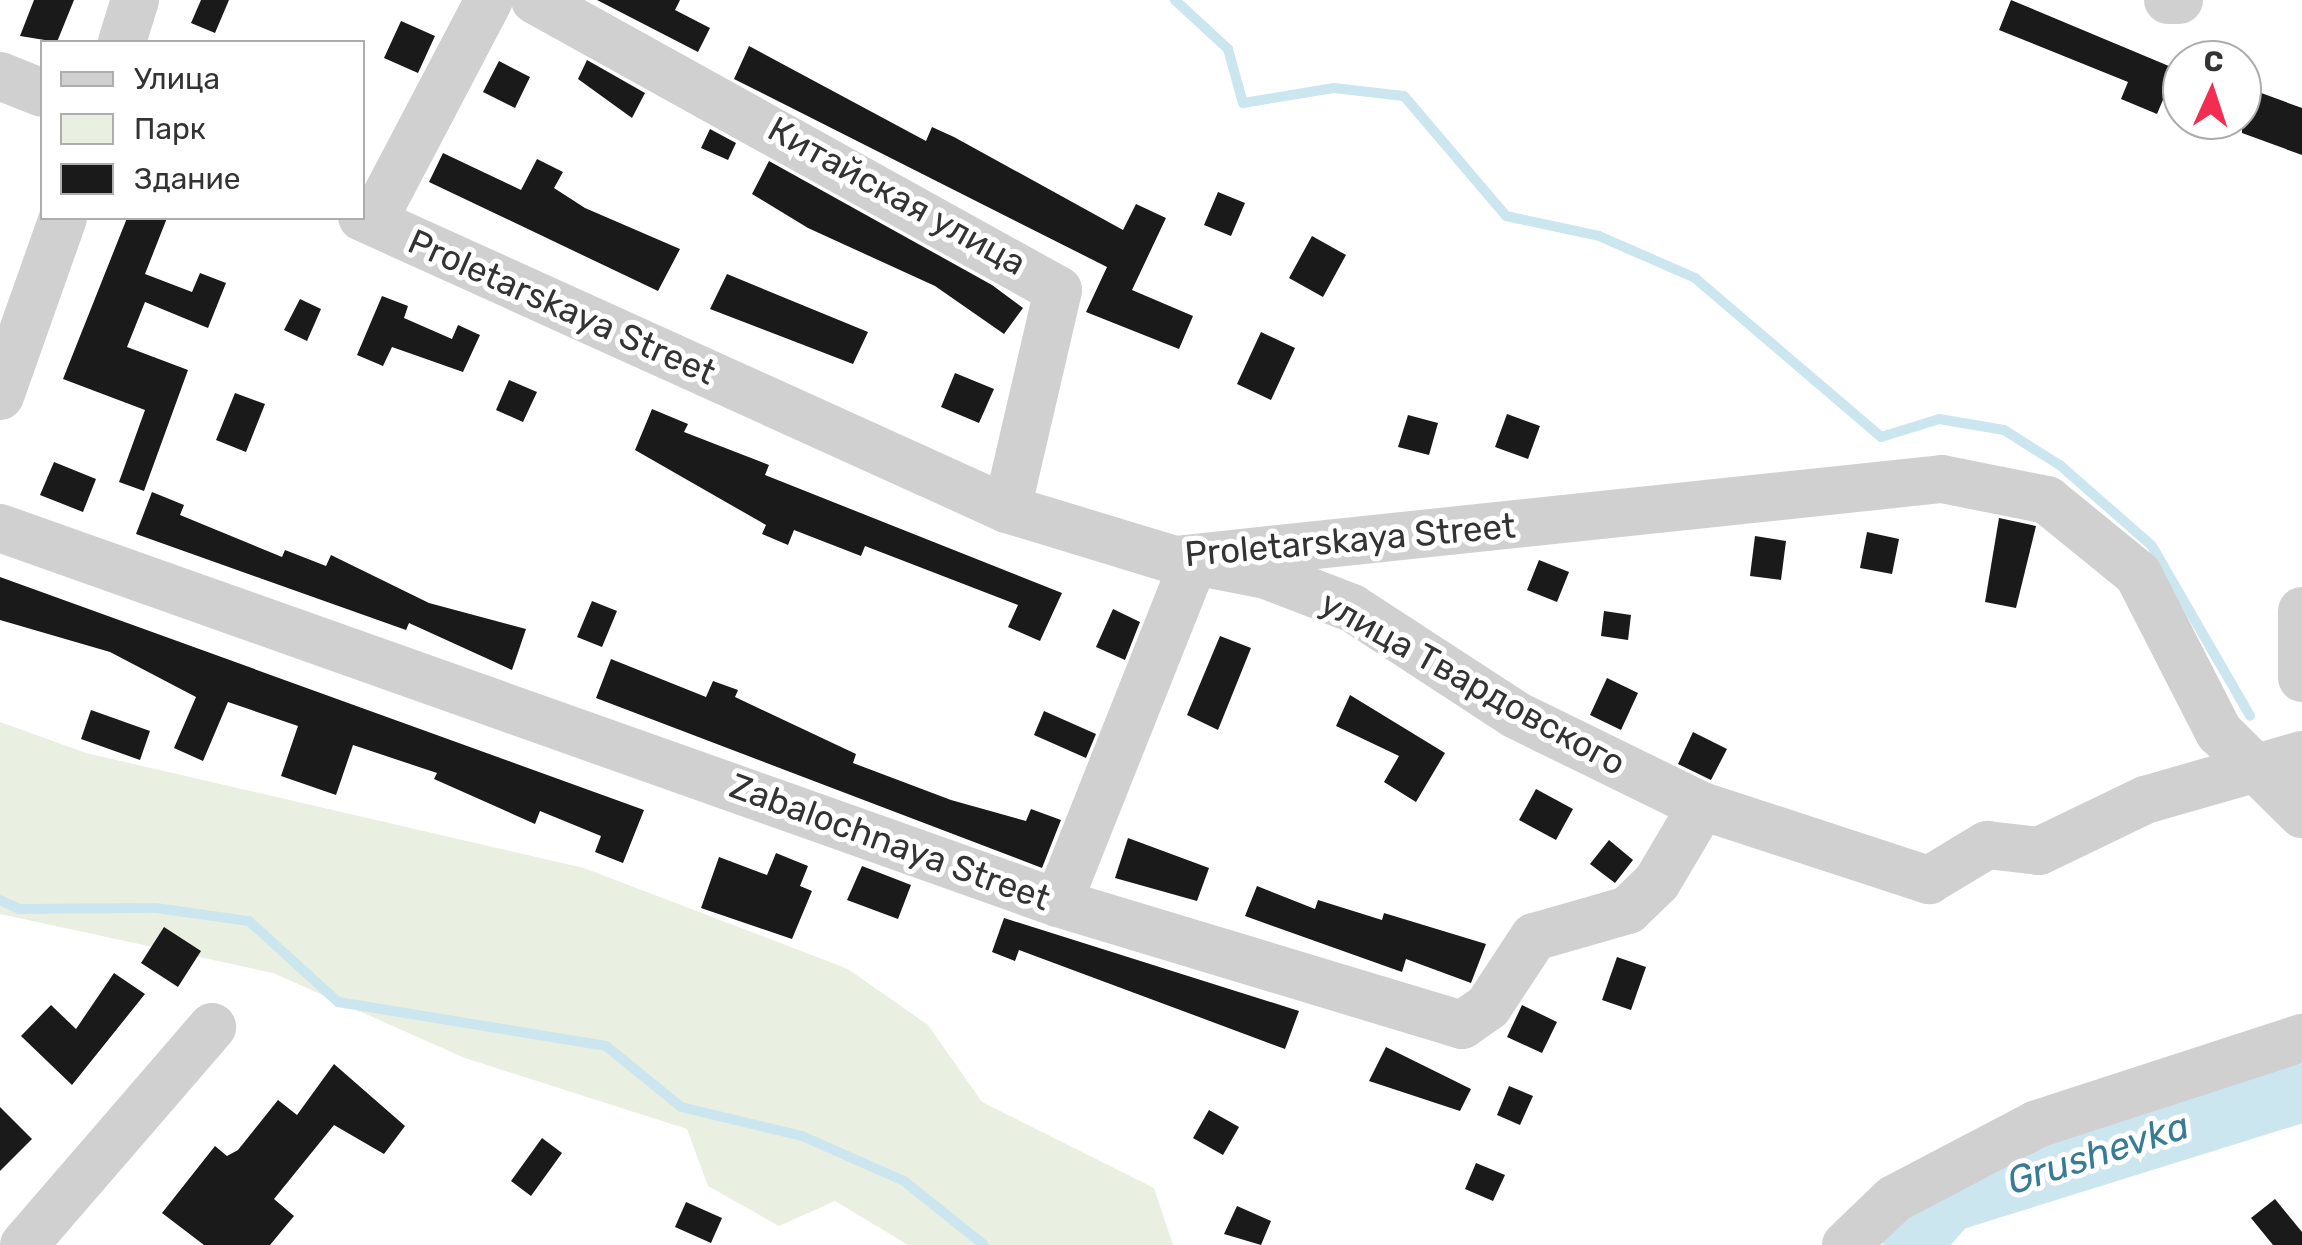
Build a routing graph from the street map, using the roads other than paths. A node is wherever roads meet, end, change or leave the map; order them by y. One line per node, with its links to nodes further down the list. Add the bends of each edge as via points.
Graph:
1 (135, 0): 6 (street)
2 (489, 0): 9 (street)
3 (535, 0): 12 (street, Китайская улица, via 1058,290)
4 (2168, 0): 5 (street)
5 (2180, 0)
6 (123, 40)
7 (0, 76): 8 (street)
8 (40, 92)
9 (368, 219): 12 (street, Proletarskaya Street)
10 (62, 220): 11 (street)
11 (0, 396)
12 (1007, 509): 14 (street, Proletarskaya Street)
13 (0, 528): 21 (street, Zabalochnaya Street)
14 (1194, 561): 18 (street, Proletarskaya Street, via 1942,479 2047,500 2100,536 2138,574 2219,732); 19 (street, улица Твардовского, via 1266,575 1352,608 1516,715); 21 (street)
15 (2302, 611): 16 (street)
16 (2302, 678)
17 (2302, 755): 18 (street, улица Твардовского)
18 (2252, 773): 19 (street, улица Твардовского, via 2145,800 2039,851 1987,844 1929,880); 20 (street, Proletarskaya Street)
19 (1702, 806): 21 (street, Zabalochnaya Street, via 1657,882 1628,910 1534,937 1488,1007 1462,1025)
20 (2302, 814)
21 (1058, 902)
22 (212, 1026): 24 (street)
23 (2302, 1038): 25 (street, via 2037,1124 1894,1199)
24 (24, 1245)
25 (1846, 1245)

